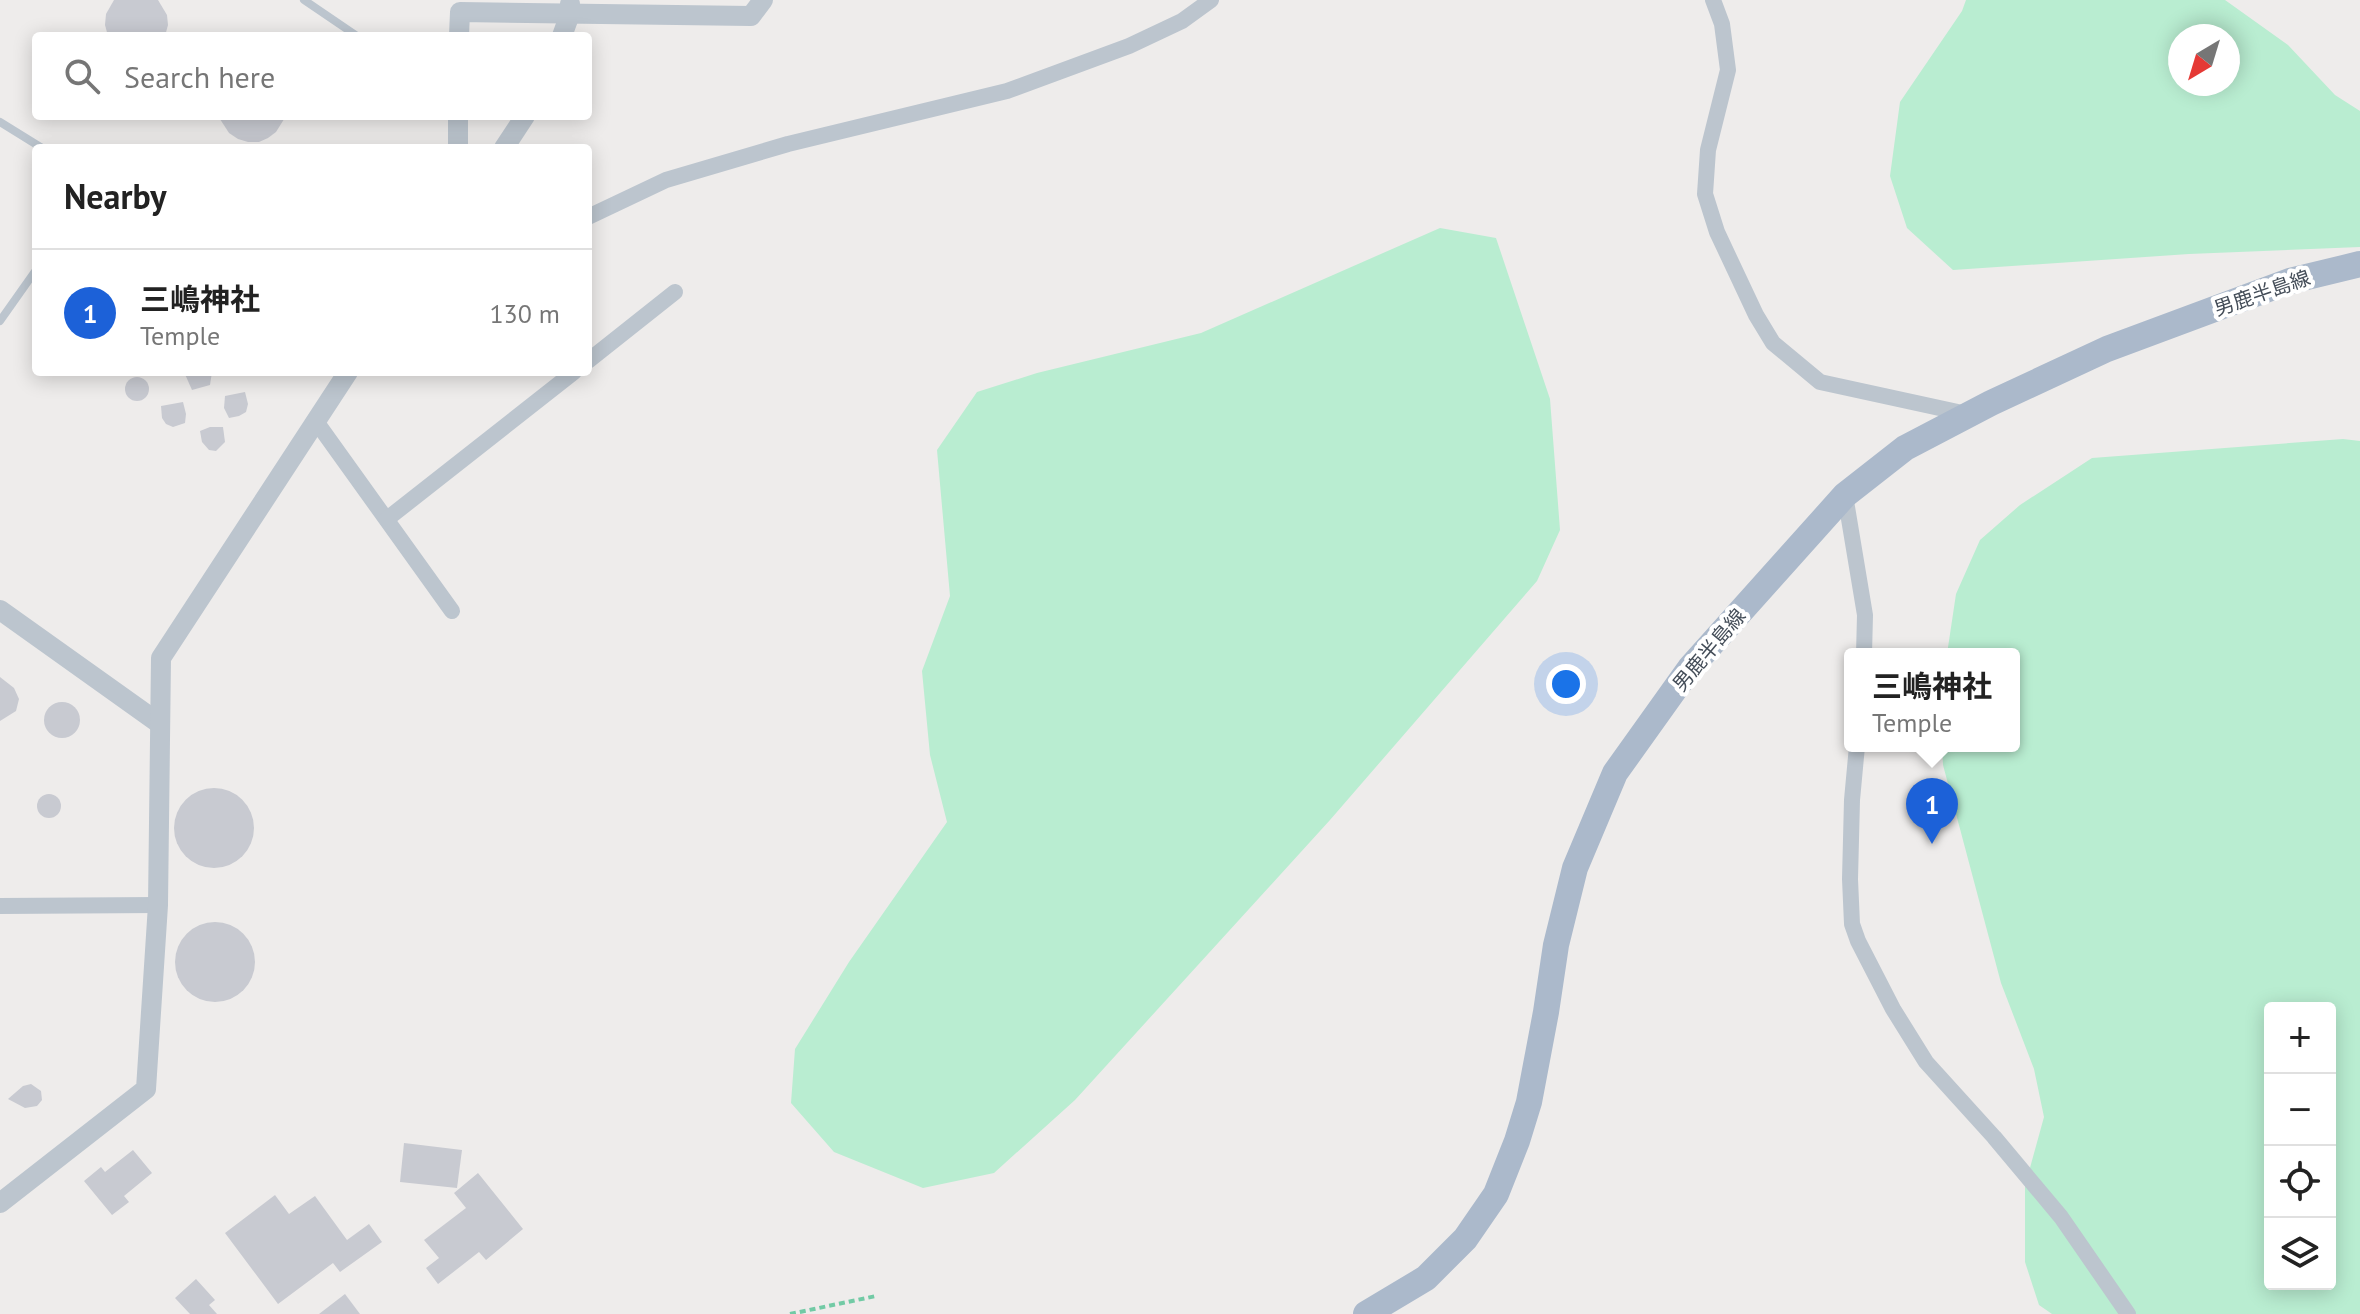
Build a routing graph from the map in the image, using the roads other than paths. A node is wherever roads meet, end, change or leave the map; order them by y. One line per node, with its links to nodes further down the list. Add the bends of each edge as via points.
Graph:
1 (304, 0): 7 (lane)
2 (763, 0): 6 (street, via 751,16)
3 (1211, 0): 16 (street, via 1182,21 1129,46 1007,91 788,144 666,180)
4 (1713, 0): 24 (street, via 1728,70 1708,150 1705,194 1717,232 1773,343 1820,382)
5 (460, 6): 6 (street); 8 (street)
6 (570, 7): 9 (street)
7 (351, 32)
8 (459, 32)
9 (563, 32)
10 (458, 120): 14 (street)
11 (522, 120): 15 (street)
12 (0, 122): 13 (lane)
13 (36, 144)
14 (458, 144)
15 (507, 144)
16 (592, 215)
17 (2360, 264): 24 (main road, 男鹿半島線, via 2290,281 2107,349)
18 (32, 276): 20 (lane)
19 (675, 292): 21 (street)
20 (0, 321)
21 (592, 358)
22 (345, 376): 25 (street)
23 (569, 376): 27 (street)
24 (1970, 415): 26 (main road, 男鹿半島線, via 1905,448)
25 (315, 420): 27 (street); 31 (street, via 161,658)
26 (1845, 495): 30 (street, via 1865,615); 36 (main road, 男鹿半島線, via 1690,668 1615,773 1575,868 1529,1102 1496,1194 1465,1239 1426,1278)
27 (387, 519): 29 (street)
28 (0, 610): 31 (street)
29 (452, 611)
30 (1864, 648)
31 (160, 724): 33 (street)
32 (1856, 752): 37 (street, via 1850,879 1858,941 1926,1062 2061,1217)
33 (158, 905): 34 (street); 35 (street, via 146,1089)
34 (0, 906)
35 (0, 1203)
36 (1366, 1314)
37 (2128, 1314)

